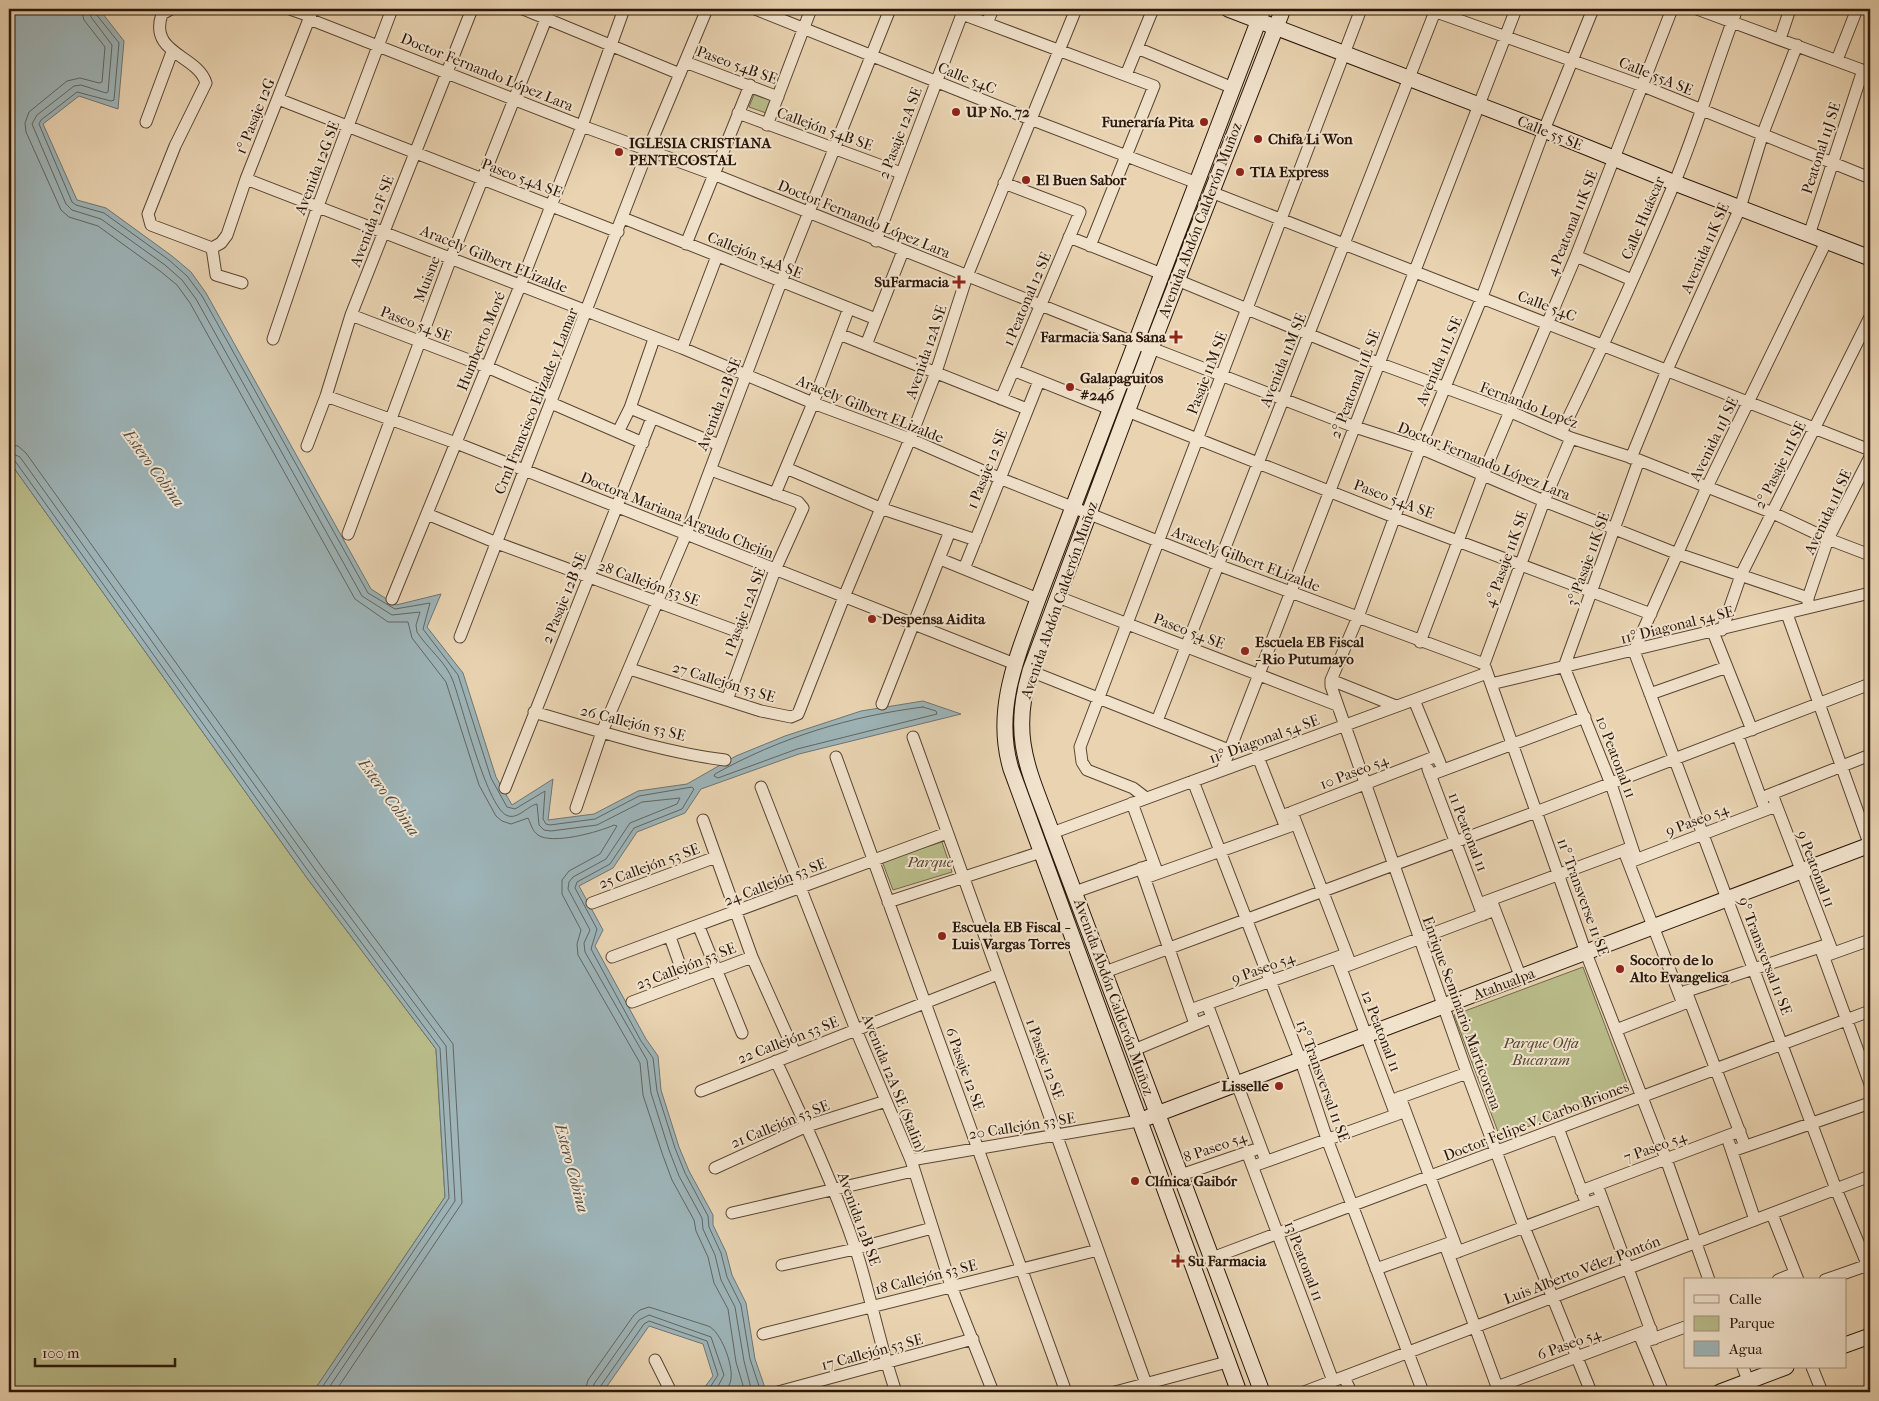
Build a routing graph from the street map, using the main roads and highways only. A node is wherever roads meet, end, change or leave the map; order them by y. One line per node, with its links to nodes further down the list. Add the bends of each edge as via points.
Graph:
1 (1228, 9): 3 (main road, Calle 55 SE)
2 (1283, 9): 4 (main road, Avenida Abdón Calderón Muñoz)
3 (1261, 15): 4 (main road, Calle 55 SE); 8 (main road, Avenida Abdón Calderón Muñoz, via 1038,598 1004,707 1005,745 1011,769)
4 (1275, 27): 5 (main road, Calle 55 SE); 7 (main road, Avenida Abdón Calderón Muñoz, via 1030,671 1021,709 1022,743 1052,833)
5 (1870, 258)
6 (1870, 846): 7 (main road, Atahualpa)
7 (1158, 1114): 8 (main road, Atahualpa); 14 (main road, Avenida Abdón Calderón Muñoz)
8 (1138, 1121): 13 (main road, Avenida Abdón Calderón Muñoz)
9 (1870, 1336): 10 (main road)
10 (1846, 1345)
11 (1784, 1368): 12 (main road)
12 (1750, 1387): 15 (main road)
13 (1238, 1392)
14 (1262, 1392)
15 (1720, 1392)

